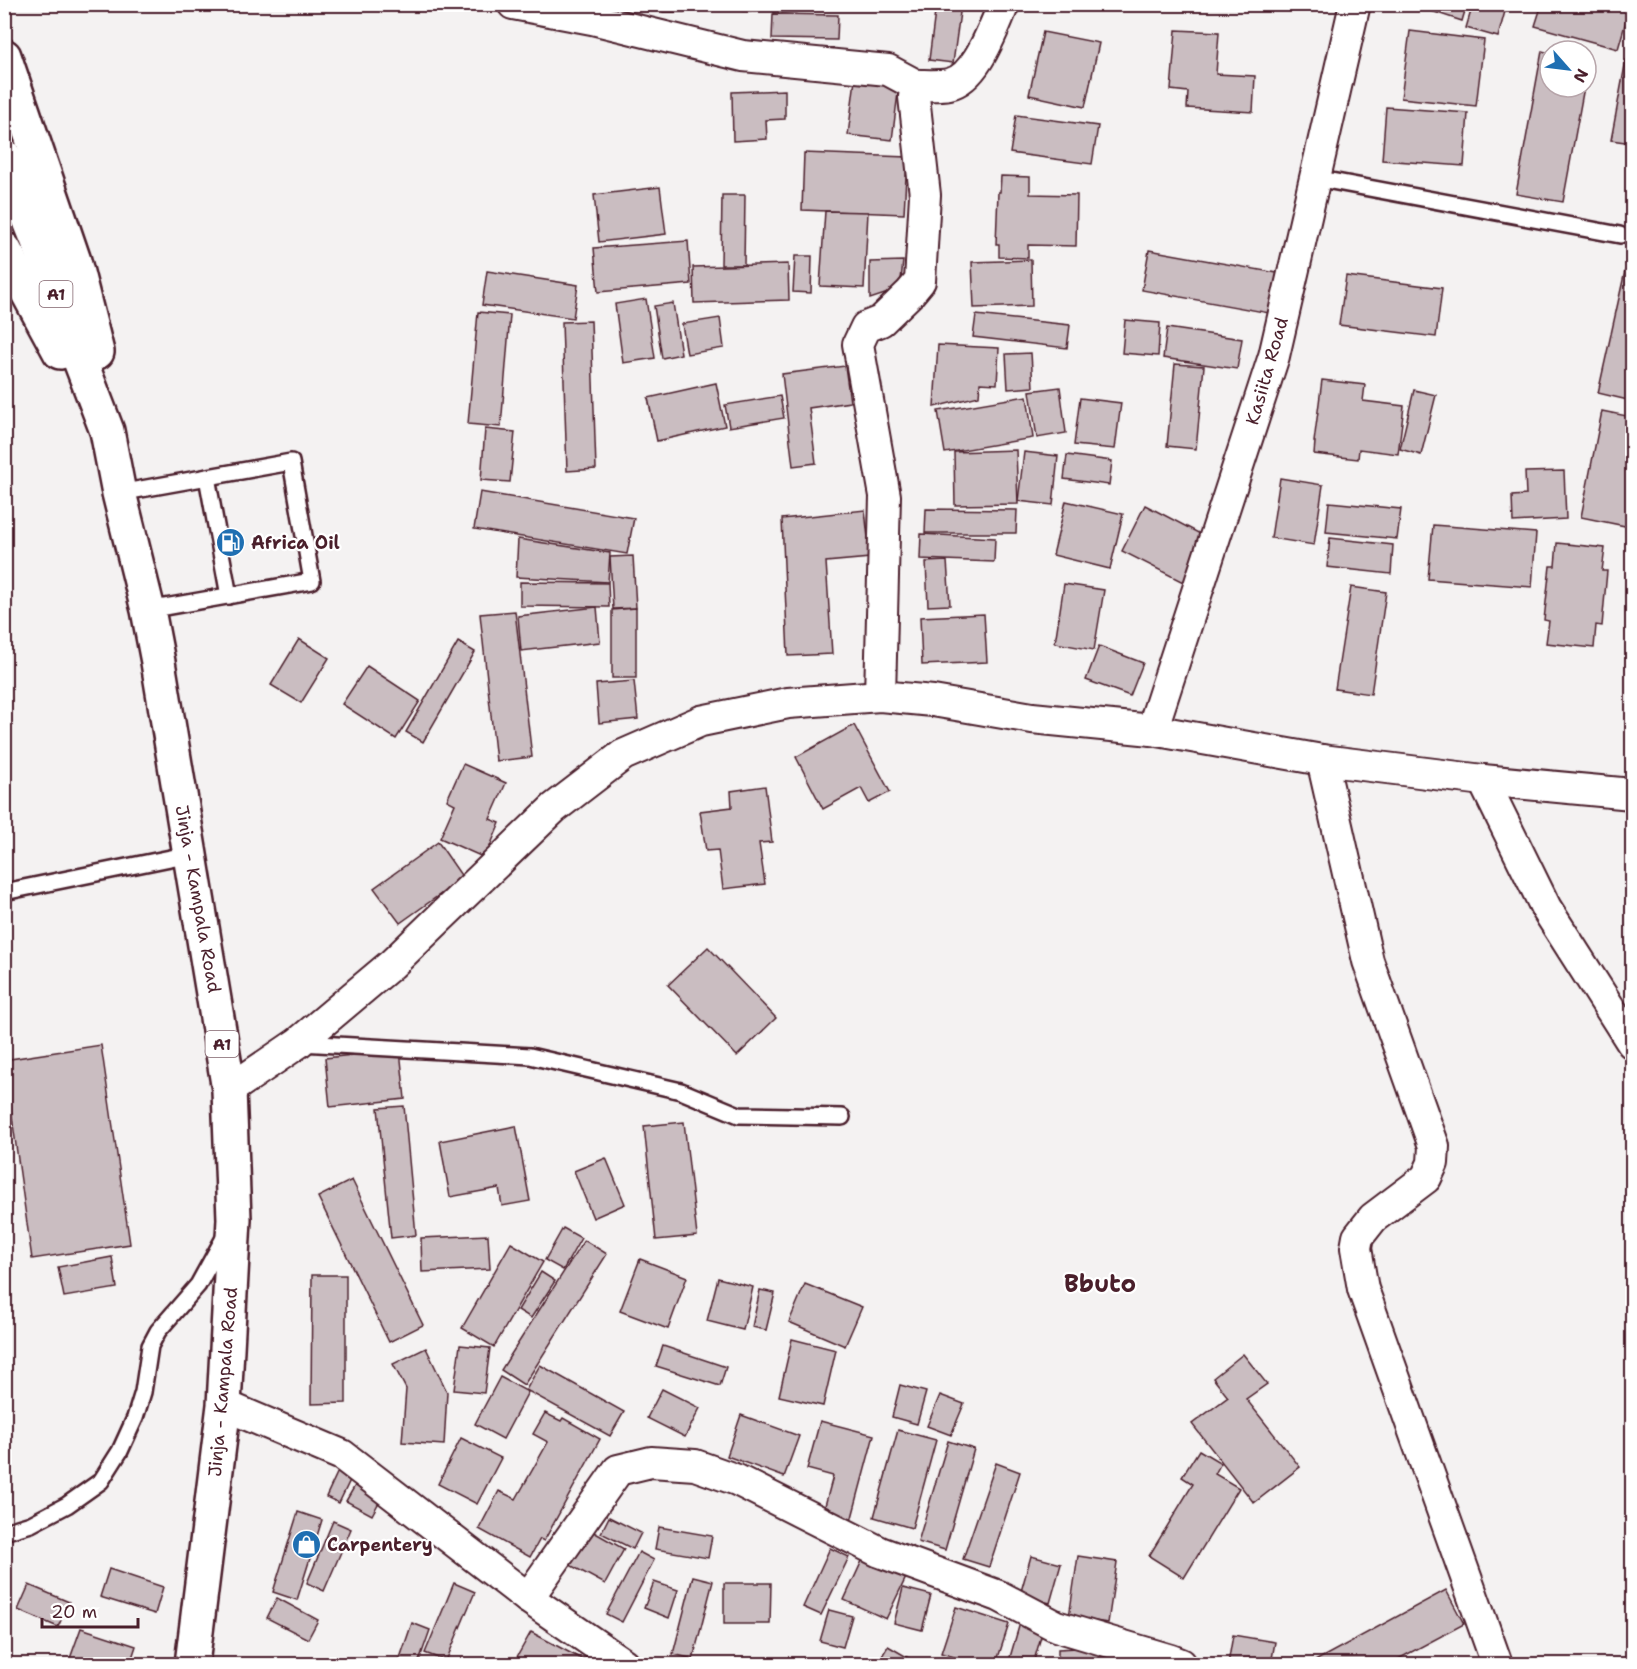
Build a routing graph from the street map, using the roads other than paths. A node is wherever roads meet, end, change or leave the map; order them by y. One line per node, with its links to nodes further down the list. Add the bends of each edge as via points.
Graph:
1 (513, 4): 5 (street, via 743,56 888,70)
2 (1004, 4): 5 (street, via 975,66 964,78 949,84)
3 (1354, 4): 7 (street, Kasiita Road)
4 (4, 56): 10 (highway, via 74,261 100,364)
5 (916, 85): 15 (street, via 925,195 920,281 881,321 866,327 858,344 885,496)
6 (4, 156): 10 (highway, Jinja - Kampala Road / A1)
7 (1315, 178): 8 (lane); 16 (street, Kasiita Road, via 1274,356)
8 (1620, 235)
9 (4, 249): 10 (highway)
10 (107, 431): 12 (highway, Jinja - Kampala Road / A1)
11 (207, 477): 12 (lane); 13 (lane); 13 (lane, via 291,462 312,581)
12 (119, 493): 14 (highway, Jinja - Kampala Road / A1)
13 (229, 596): 14 (lane)
14 (148, 610): 20 (highway, Jinja - Kampala Road / A1)
15 (879, 696): 16 (street); 22 (street, via 788,703 701,721 623,755 554,808 392,964)
16 (1152, 730): 17 (street)
17 (1322, 760): 18 (street); 33 (street, via 1368,961 1434,1146 1426,1178 1373,1218 1358,1237 1358,1264 1363,1289)
18 (1483, 780): 19 (street); 23 (street, via 1546,908)
19 (1632, 794)
20 (190, 854): 21 (lane); 24 (highway, Jinja - Kampala Road / A1)
21 (4, 892)
22 (298, 1043): 24 (street); 25 (lane, via 530,1056 681,1091 739,1115)
23 (1632, 1043)
24 (229, 1090): 26 (highway, Jinja - Kampala Road / A1)
25 (842, 1117)
26 (234, 1219): 27 (highway, Jinja - Kampala Road / A1); 28 (lane, via 198,1285 150,1346 135,1418 100,1481 67,1505 31,1524)
27 (224, 1406): 29 (street, via 342,1455); 30 (highway, Jinja - Kampala Road / A1)
28 (4, 1532)
29 (528, 1598): 31 (street); 32 (street, via 618,1470 651,1462 695,1465 737,1480 880,1552 999,1596 1056,1626)
30 (192, 1665)
31 (624, 1665)
32 (1180, 1665)
33 (1497, 1665)

